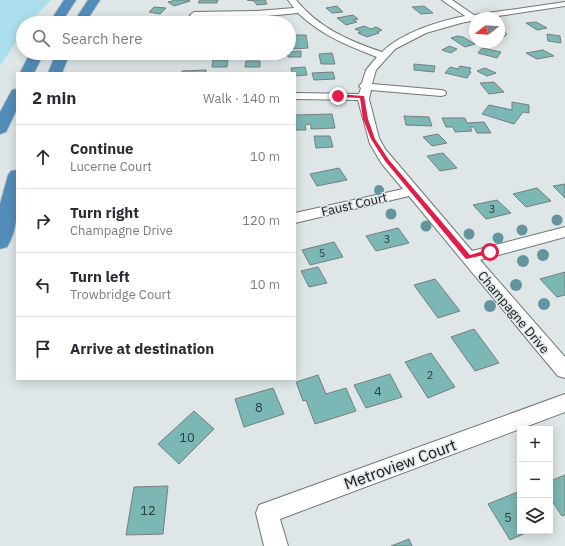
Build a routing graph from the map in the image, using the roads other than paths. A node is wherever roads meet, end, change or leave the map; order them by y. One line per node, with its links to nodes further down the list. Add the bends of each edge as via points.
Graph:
1 (70, 0): 10 (highway)
2 (94, 0): 11 (highway)
3 (292, 0): 6 (street)
4 (446, 0): 9 (street)
5 (565, 4): 7 (street)
6 (300, 10): 8 (street); 13 (street, via 323,31 341,41)
7 (505, 13)
8 (194, 15)
9 (469, 15)
10 (60, 16)
11 (84, 16)
12 (469, 19): 13 (street, via 440,24 420,32 391,46)
13 (381, 55): 18 (street, via 368,74)
14 (34, 60): 16 (highway)
15 (60, 60): 17 (highway)
16 (28, 72)
17 (55, 72)
18 (363, 92): 19 (street); 21 (street, via 338,96); 24 (street, Champagne Drive, via 365,119 373,139)
19 (441, 93)
20 (16, 95): 22 (highway)
21 (296, 96)
22 (0, 129)
23 (16, 178): 27 (highway)
24 (412, 191): 25 (street, Faust Court); 28 (street, Champagne Drive)
25 (296, 218)
26 (565, 232): 28 (street)
27 (0, 242)
28 (468, 258): 29 (street, Champagne Drive)
29 (565, 370)
30 (565, 403): 31 (street, Metroview Court, via 267,514)
31 (276, 546)

